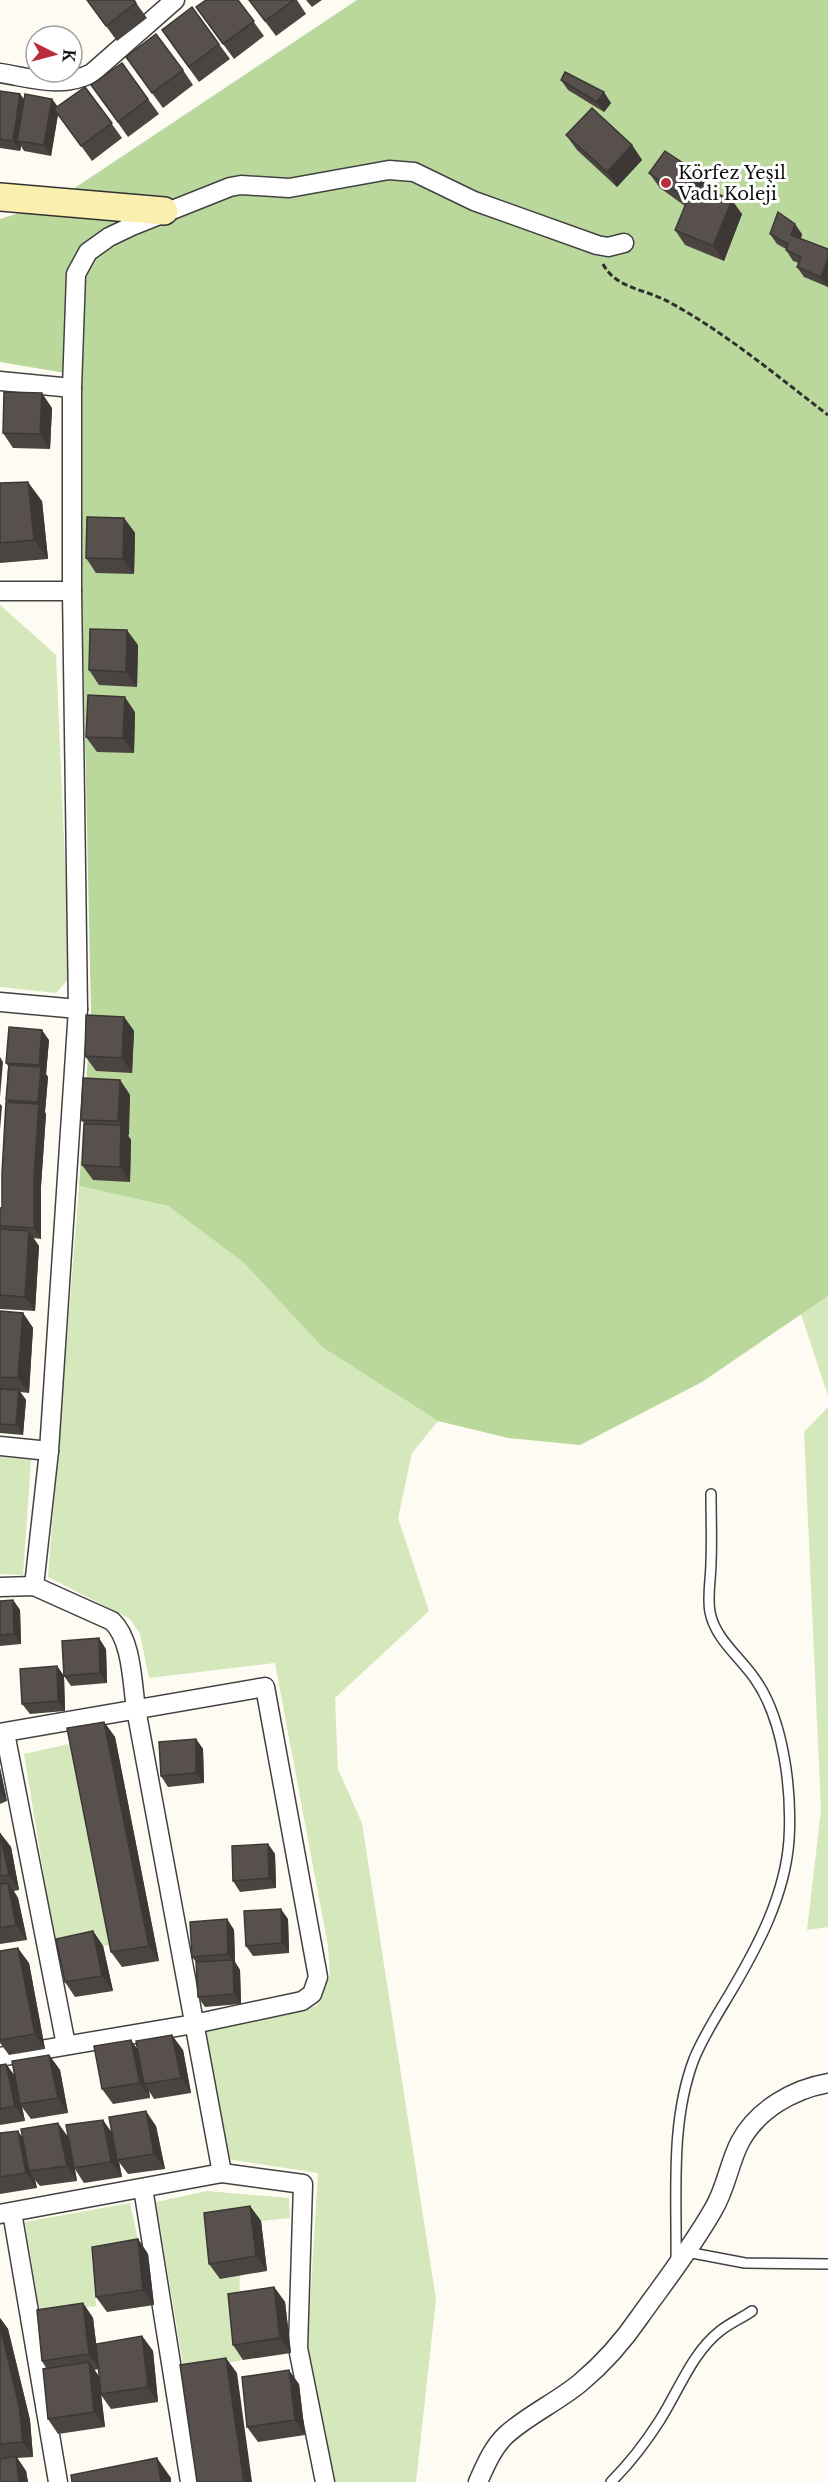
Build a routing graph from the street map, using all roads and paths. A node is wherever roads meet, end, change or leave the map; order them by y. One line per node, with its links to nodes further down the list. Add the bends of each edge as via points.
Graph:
1 (170, 1): 2 (street, via 92,73 79,80 55,82)
2 (0, 73)
3 (0, 197): 4 (main road)
4 (164, 211): 6 (street); 8 (street, via 230,186 306,186 402,171 422,175 474,201)
5 (0, 214): 6 (main road)
6 (132, 226): 10 (street, via 88,252 76,274)
7 (624, 243): 8 (street)
8 (597, 245): 11 (path, via 610,277 694,315)
9 (0, 381): 10 (street)
10 (72, 388): 13 (street)
11 (828, 415)
12 (0, 591): 13 (street)
13 (72, 591): 15 (street)
14 (0, 1002): 15 (street)
15 (78, 1009): 17 (street)
16 (0, 1446): 17 (street)
17 (49, 1451): 19 (street)
18 (711, 1494): 30 (lane, via 710,1611 721,1637 766,1697 779,1736 788,1787 789,1841 783,1880 767,1924 695,2057 686,2085 678,2124)
19 (34, 1586): 20 (street); 21 (street, via 120,1628)
20 (0, 1587)
21 (136, 1709): 22 (street); 23 (street); 23 (street, via 265,1687 318,1977 312,1994 302,2001)
22 (2, 1733): 24 (street)
23 (194, 2024): 24 (street); 27 (street)
24 (66, 2045): 25 (street)
25 (0, 2057)
26 (828, 2084): 30 (street, via 783,2098 760,2118 741,2141 716,2206)
27 (222, 2173): 28 (street); 35 (street, via 303,2184 298,2348)
28 (143, 2188): 29 (street); 34 (street)
29 (6, 2213): 33 (street)
30 (681, 2259): 31 (lane); 36 (street, via 604,2361 579,2384 506,2436)
31 (828, 2264)
32 (752, 2311): 37 (lane, via 708,2343 651,2434)
33 (58, 2482)
34 (190, 2482)
35 (326, 2482)
36 (478, 2482)
37 (611, 2482)

